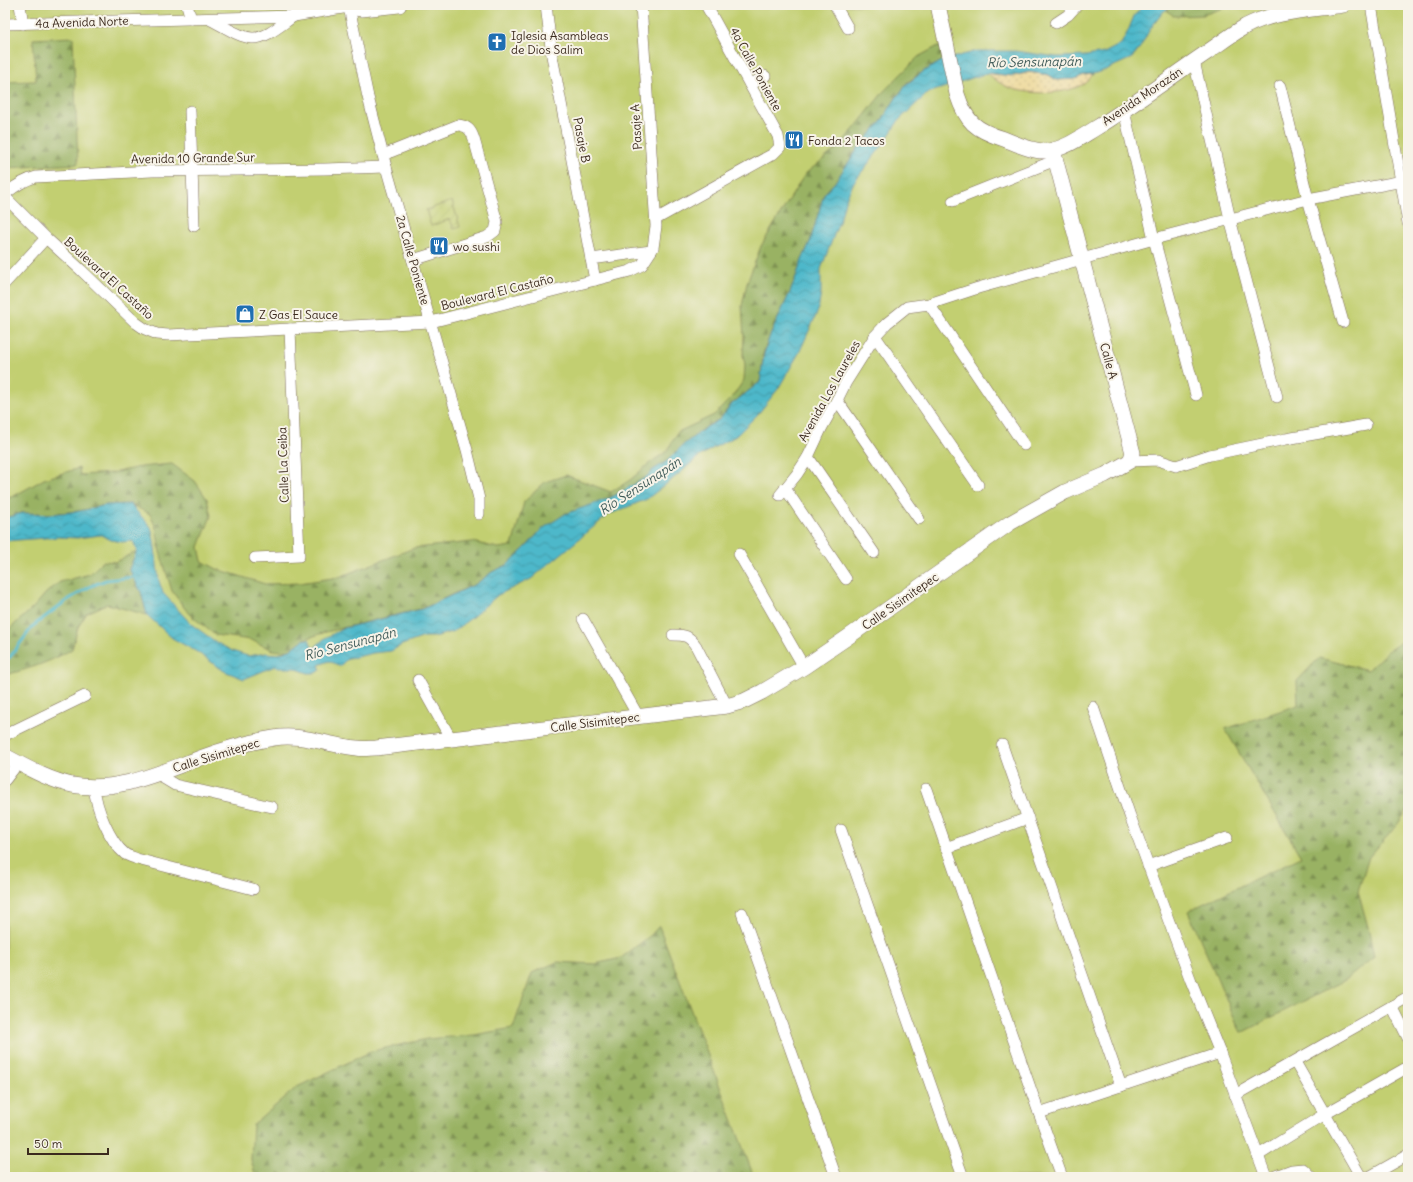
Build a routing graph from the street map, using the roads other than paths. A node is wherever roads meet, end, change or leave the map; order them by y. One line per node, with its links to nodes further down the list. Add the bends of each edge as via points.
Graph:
1 (20, 5): 18 (street)
2 (188, 5): 14 (street)
3 (399, 5): 12 (street, 4a Avenida Norte, via 362,9)
4 (546, 5): 41 (street, Pasaje B, via 552,56)
5 (641, 5): 34 (street, Pasaje A)
6 (706, 5): 22 (street, 4a Calle Poniente)
7 (835, 5): 19 (street)
8 (938, 5): 27 (street, Avenida Morazán, via 957,94 967,118 983,131)
9 (1077, 5): 16 (street)
10 (1343, 5): 20 (street, Avenida Morazán, via 1261,19 1246,26)
11 (1371, 5): 30 (street)
12 (349, 6): 13 (street, 4a Avenida Norte); 26 (street, 2a Calle Poniente)
13 (294, 16): 15 (street, 4a Avenida Norte); 15 (street, via 263,36 253,38)
14 (191, 19): 15 (street, 4a Avenida Norte); 18 (street, 4a Avenida Norte)
15 (209, 19)
16 (1056, 23)
17 (5, 24): 18 (street, 4a Avenida Norte)
18 (23, 24)
19 (848, 28)
20 (1194, 61): 25 (street, Avenida Morazán); 35 (street)
21 (766, 76): 22 (street)
22 (750, 85): 34 (street, 4a Calle Poniente, via 778,136 780,147 773,154)
23 (1280, 86): 32 (street)
24 (190, 111): 29 (street)
25 (1124, 111): 27 (street, Avenida Morazán); 39 (street)
26 (383, 155): 28 (street, 2a Calle Poniente); 43 (street, via 458,125 466,126 474,139 497,222 495,231 487,237)
27 (1055, 155): 33 (street); 42 (street, Calle A)
28 (386, 167): 29 (street, Avenida 10 Grande Sur); 43 (street, 2a Calle Poniente)
29 (193, 170): 31 (street, Avenida 10 Grande Sur, via 36,177 27,179); 37 (street)
30 (1404, 180): 32 (street, Avenida Los Laureles); 36 (street)
31 (5, 195): 38 (street, Boulevard El Castaño)
32 (1308, 199): 35 (street, Avenida Los Laureles); 48 (street)
33 (953, 201)
34 (656, 219): 40 (street, Pasaje A)
35 (1230, 219): 39 (street, Avenida Los Laureles); 52 (street)
36 (1408, 223)
37 (194, 226)
38 (46, 238): 45 (street); 49 (street, Boulevard El Castaño, via 135,322 157,334)
39 (1154, 239): 42 (street, Avenida Los Laureles); 51 (street)
40 (652, 250): 41 (street); 44 (street, Boulevard El Castaño, via 642,265 630,271)
41 (591, 259): 44 (street, Pasaje B)
42 (1083, 259): 46 (street, Avenida Los Laureles); 57 (street, Calle A, via 1133,453)
43 (414, 260): 47 (street, 2a Calle Poniente)
44 (595, 280): 47 (street, Boulevard El Castaño)
45 (5, 283)
46 (929, 304): 50 (street, Avenida Los Laureles, via 907,307); 55 (street)
47 (431, 322): 49 (street, Boulevard El Castaño); 59 (street, 2a Calle Poniente, via 467,450 479,499)
48 (1344, 322)
49 (290, 329): 63 (street, Calle La Ceiba, via 299,556)
50 (875, 336): 53 (street, Avenida Los Laureles); 58 (street)
51 (1196, 395)
52 (1277, 397)
53 (837, 400): 56 (street, Avenida Los Laureles); 60 (street)
54 (1366, 425): 57 (street, via 1271,442 1176,466 1158,460)
55 (1024, 445)
56 (808, 458): 61 (street); 64 (street, Avenida Los Laureles, via 782,491)
57 (1130, 461): 67 (street, Calle Sisimitepec, via 1065,492 1010,523)
58 (978, 485)
59 (479, 514)
60 (919, 519)
61 (874, 553)
62 (739, 554): 67 (street)
63 (256, 558)
64 (846, 579)
65 (583, 619): 72 (street)
66 (673, 635): 70 (street, via 690,638)
67 (804, 667): 70 (street, Calle Sisimitepec, via 762,692)
68 (418, 680): 74 (street)
69 (85, 696): 73 (street)
70 (727, 706): 72 (street, Calle Sisimitepec)
71 (1093, 707): 87 (street)
72 (638, 716): 74 (street, Calle Sisimitepec)
73 (5, 735)
74 (451, 739): 78 (street, Calle Sisimitepec, via 356,748 299,738 276,738 230,748)
75 (1002, 745): 83 (street)
76 (5, 756): 77 (street, Calle Sisimitepec)
77 (18, 763): 79 (street); 80 (street, Calle Sisimitepec, via 51,779 72,785)
78 (159, 773): 80 (street, Calle Sisimitepec, via 114,786); 82 (street, via 175,785)
79 (5, 780)
80 (94, 787): 88 (street, via 101,816 116,844 126,854)
81 (926, 789): 86 (street)
82 (272, 807)
83 (1028, 818): 86 (street); 96 (street)
84 (841, 830): 103 (street)
85 (1227, 838): 87 (street)
86 (946, 848): 98 (street)
87 (1148, 866): 93 (street)
88 (253, 889)
89 (742, 913): 102 (street)
90 (1408, 997): 91 (street)
91 (1392, 1006): 92 (street); 94 (street)
92 (1408, 1038)
93 (1220, 1053): 96 (street); 97 (street)
94 (1295, 1062): 97 (street); 99 (street)
95 (1408, 1067): 99 (street)
96 (1121, 1086): 98 (street)
97 (1235, 1095): 101 (street)
98 (1038, 1113): 104 (street)
99 (1325, 1114): 101 (street); 108 (street)
100 (1408, 1155): 109 (street)
101 (1257, 1156): 105 (street)
102 (836, 1177)
103 (963, 1177)
104 (1062, 1177)
105 (1266, 1177)
106 (1273, 1177): 107 (street, via 1303,1169)
107 (1311, 1177)
108 (1361, 1177)
109 (1369, 1177)

